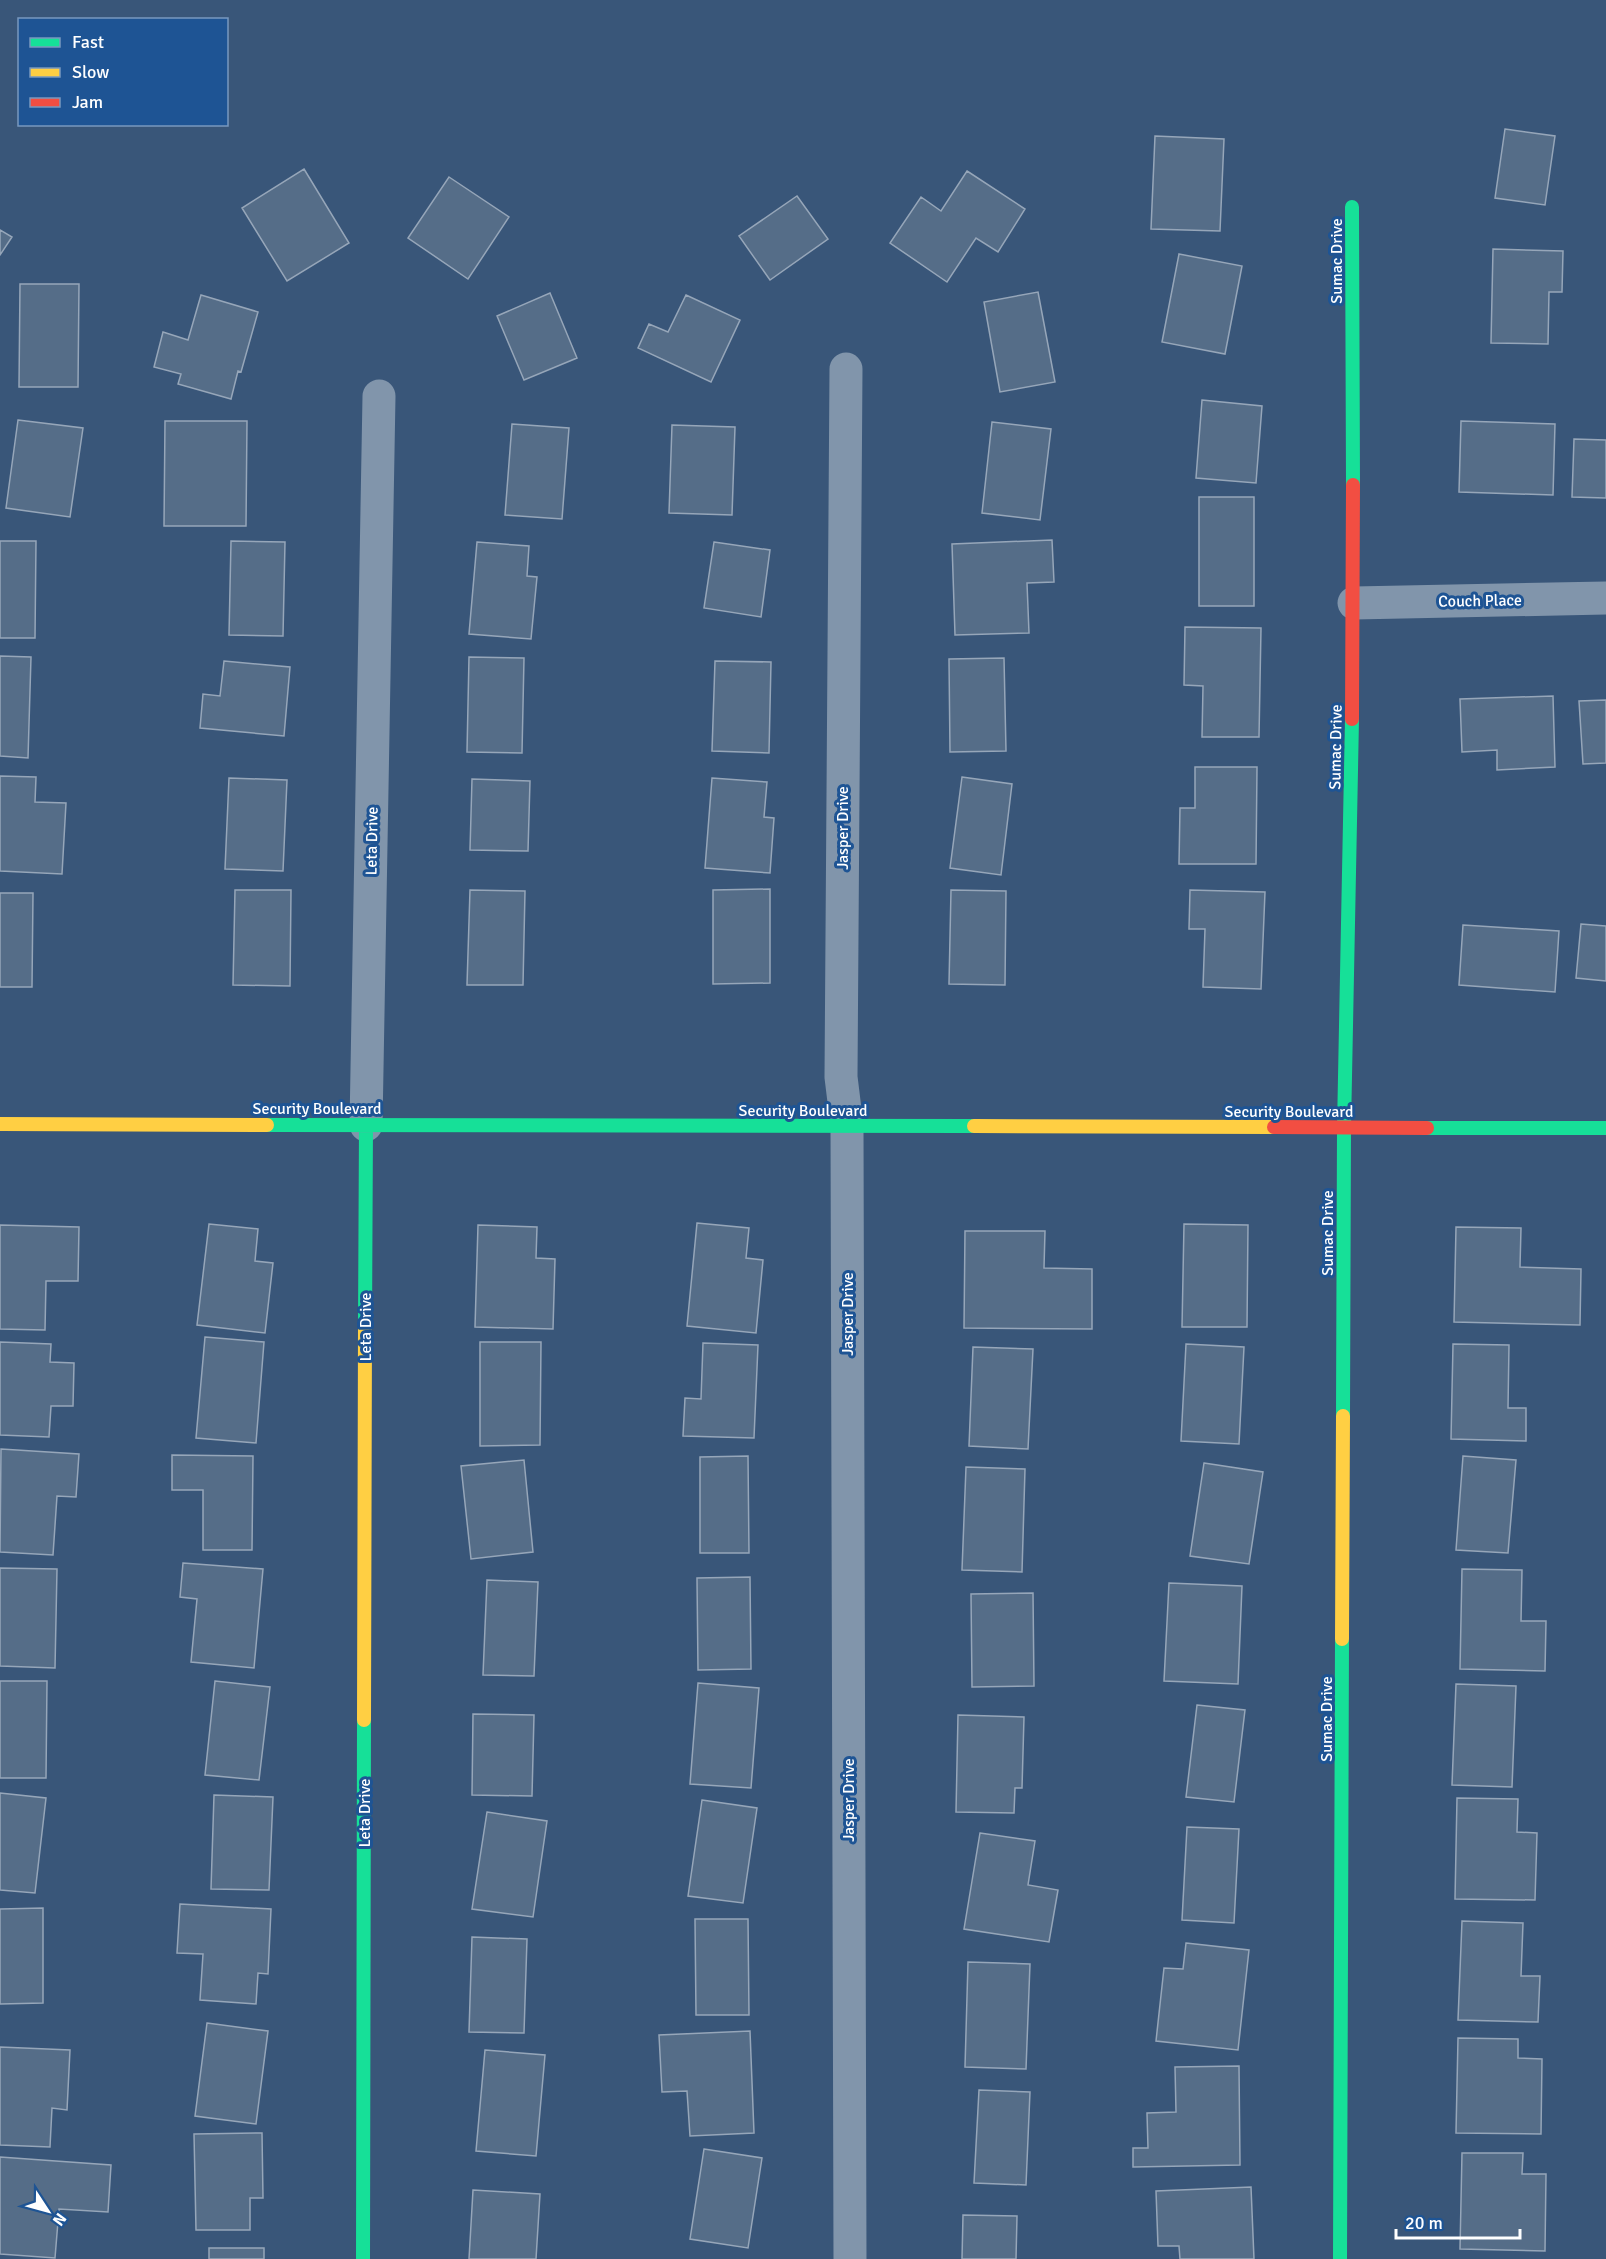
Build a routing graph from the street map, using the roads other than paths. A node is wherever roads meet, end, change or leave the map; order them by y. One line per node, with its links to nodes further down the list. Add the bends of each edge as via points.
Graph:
1 (1352, 207): 5 (street, Sumac Drive)
2 (846, 369): 8 (street, Jasper Drive, via 841,1077)
3 (379, 396): 7 (street, Leta Drive)
4 (1606, 598): 5 (street, Couch Place)
5 (1354, 603): 9 (street, Sumac Drive)
6 (0, 1124): 7 (street, Security Boulevard)
7 (366, 1125): 8 (street, Security Boulevard); 11 (street, Leta Drive)
8 (846, 1126): 9 (street, Security Boulevard); 12 (street, Jasper Drive)
9 (1344, 1128): 10 (street, Security Boulevard); 13 (street, Sumac Drive)
10 (1606, 1128)
11 (363, 2259)
12 (850, 2259)
13 (1340, 2259)

